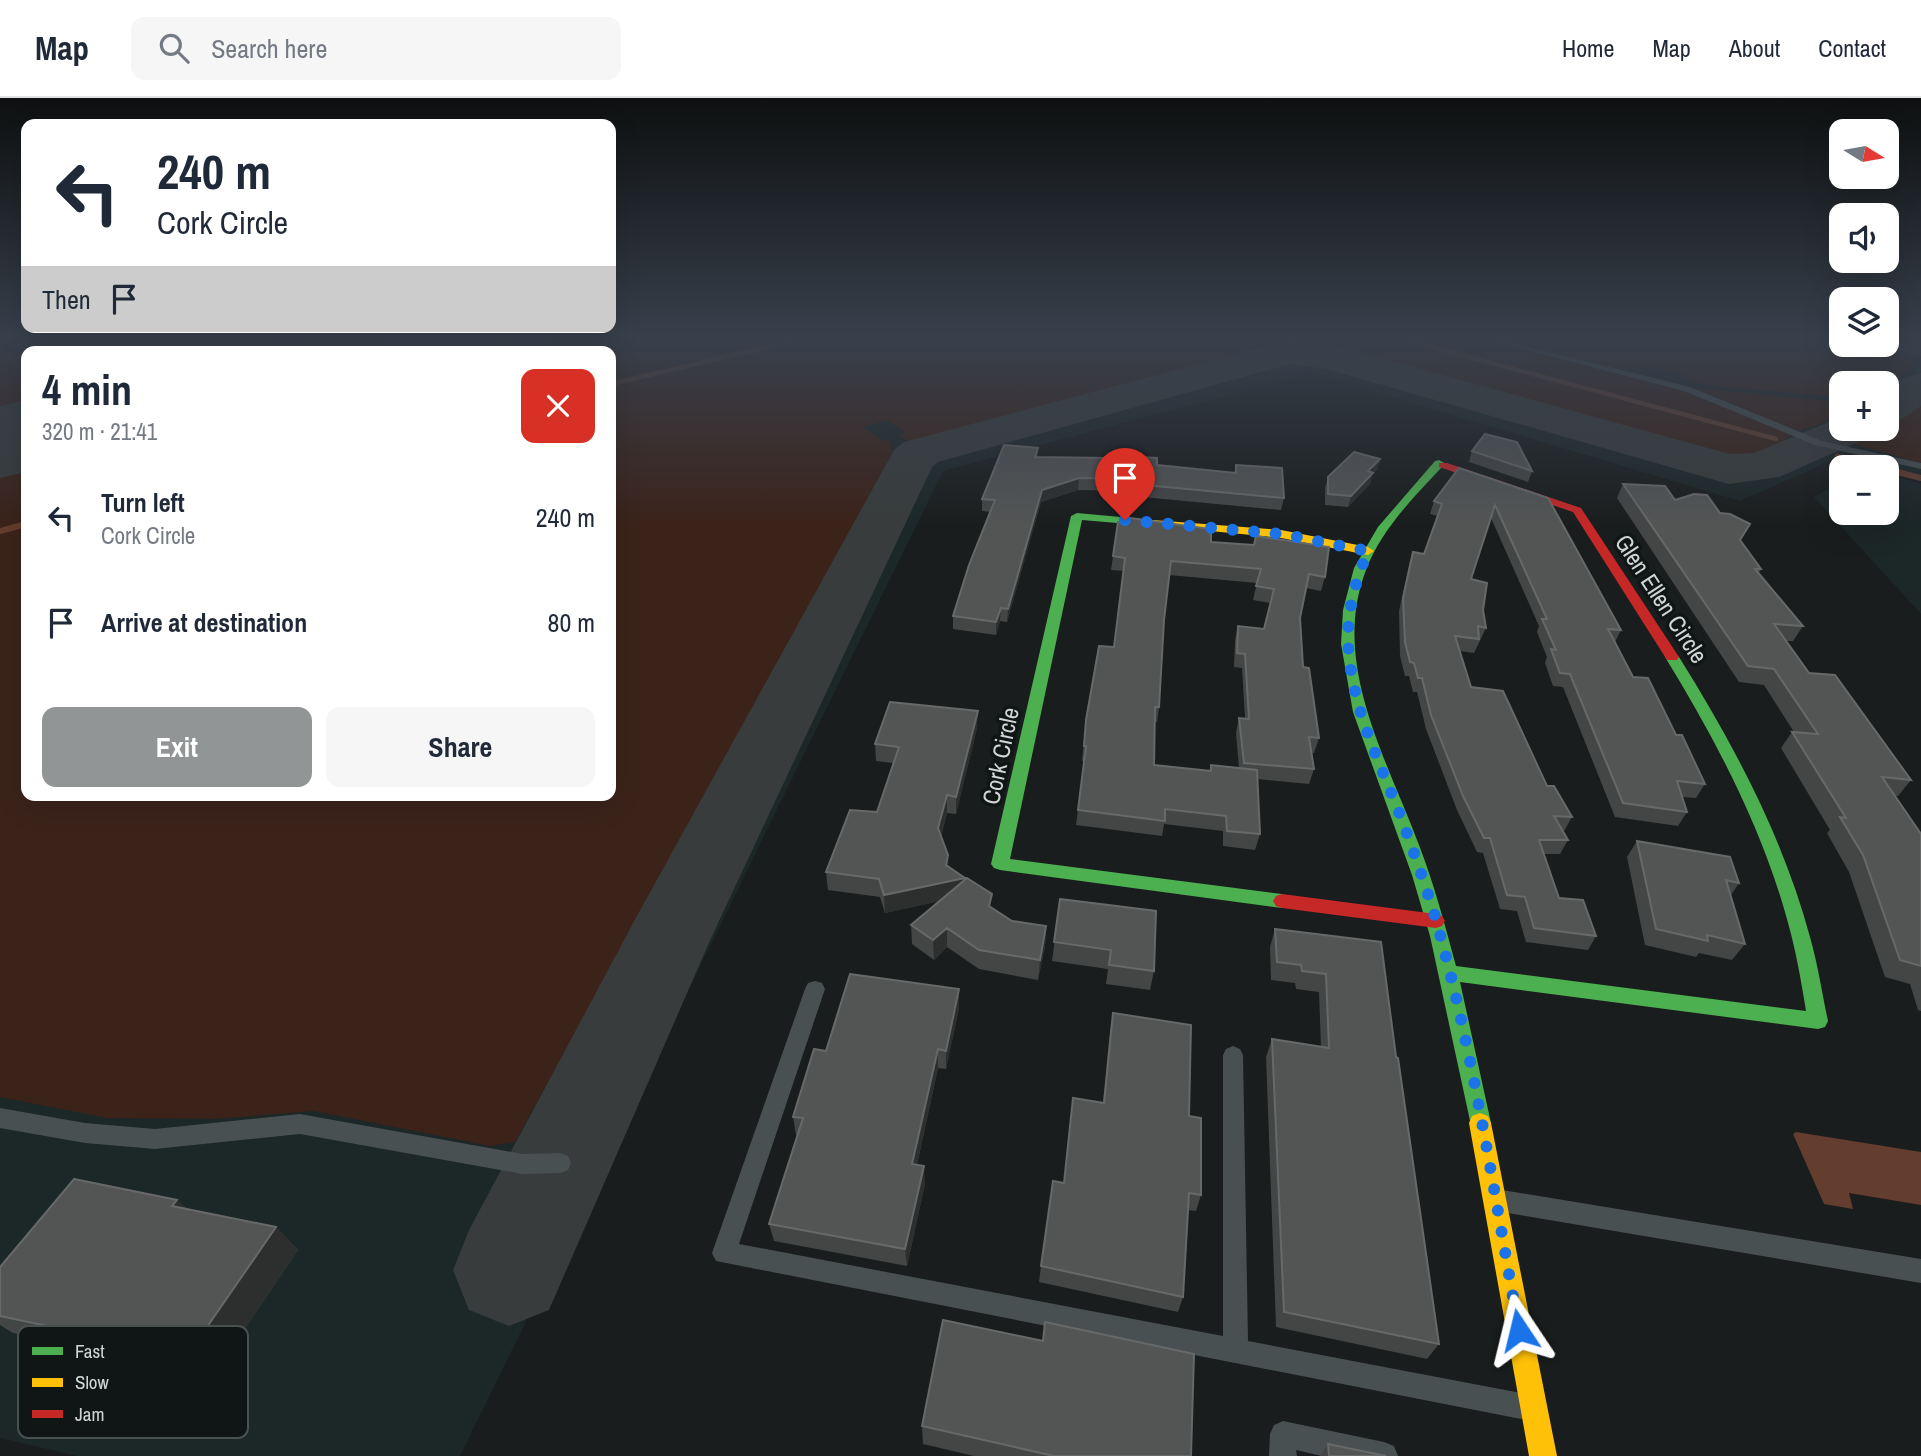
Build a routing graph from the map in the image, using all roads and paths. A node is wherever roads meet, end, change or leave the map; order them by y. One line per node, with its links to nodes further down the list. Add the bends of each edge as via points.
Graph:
1 (1712, 399): 2 (lane, via 1819,443)
2 (1921, 466)
3 (1368, 551): 4 (street, Glen Ellen Circle, via 1349,610 1348,652 1354,693); 4 (street, Cork Circle, via 1281,534 1077,516 1000,864); 5 (street, Glen Ellen Circle, via 1438,463 1577,510 1693,690 1746,787 1776,859 1801,938 1818,1021)
4 (1436, 921): 5 (street, Glen Ellen Circle)
5 (1450, 973): 10 (street, Glen Ellen Circle)
6 (815, 989): 12 (lane, via 724,1253)
7 (1233, 1055): 12 (lane)
8 (0, 1118): 9 (lane, via 155,1139 300,1124 523,1164)
9 (560, 1163)
10 (1495, 1200): 11 (lane); 13 (street, Glen Ellen Circle)
11 (1921, 1271)
12 (1236, 1352): 13 (lane)
13 (1534, 1408): 16 (street, Glen Ellen Circle)
14 (1283, 1456): 15 (lane, via 1283,1434)
15 (1384, 1456)
16 (1543, 1456)

